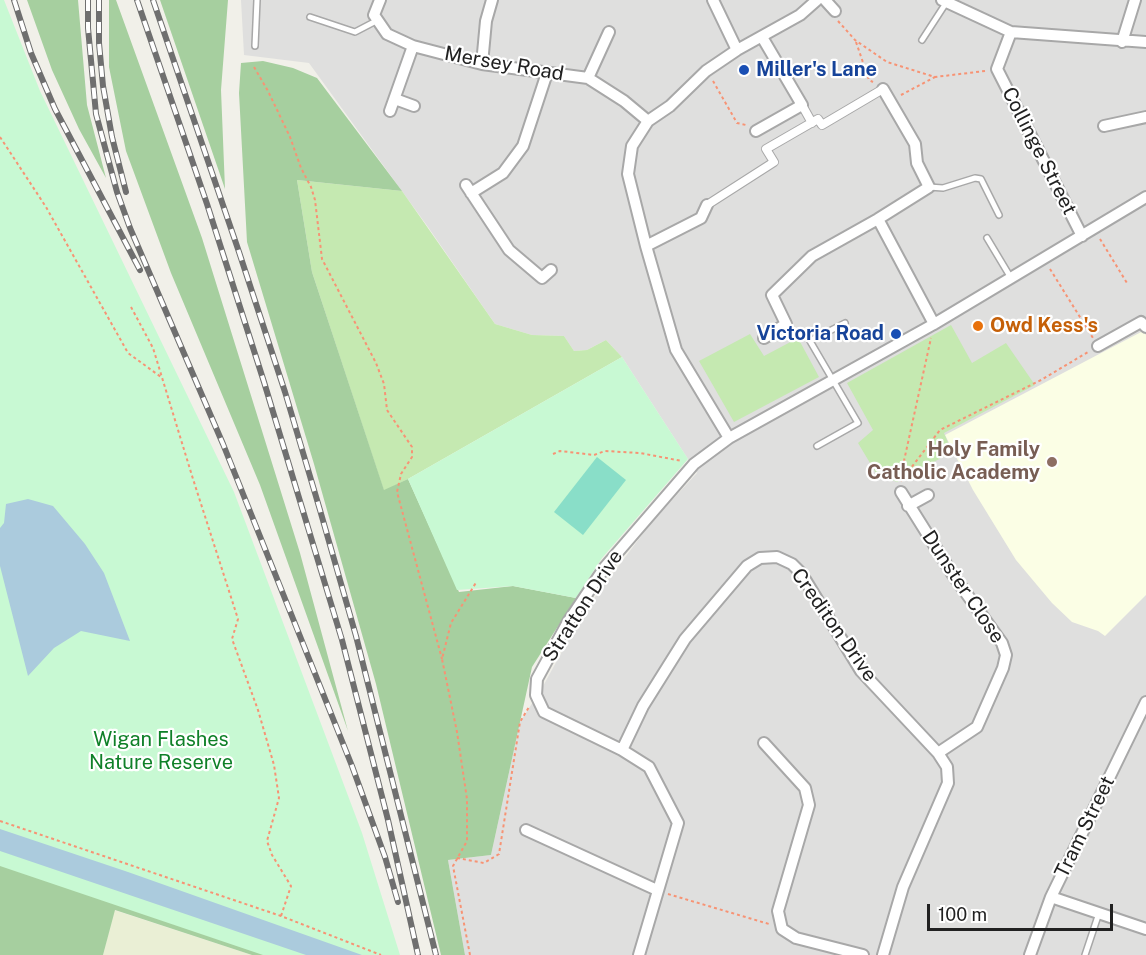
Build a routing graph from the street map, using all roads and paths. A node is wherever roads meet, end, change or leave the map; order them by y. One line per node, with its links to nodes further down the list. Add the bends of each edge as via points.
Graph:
1 (256, 0): 19 (lane)
2 (380, 0): 11 (street, via 374,15)
3 (492, 0): 22 (street)
4 (713, 0): 21 (street)
5 (817, 0): 14 (street)
6 (825, 0): 9 (street)
7 (1134, 0): 17 (street)
8 (944, 2): 13 (street); 16 (lane)
9 (835, 14): 15 (path)
10 (310, 17): 11 (lane, via 355,32)
11 (378, 20): 20 (street, Mersey Road, via 387,34)
12 (609, 32): 28 (street)
13 (1011, 32): 17 (street); 24 (street, Collinge Street)
14 (762, 37): 21 (street); 32 (street)
15 (855, 40): 27 (path, via 887,62); 29 (path, via 869,80)
16 (922, 40)
17 (1122, 42): 18 (street)
18 (1146, 42)
19 (255, 46)
20 (413, 46): 22 (street, Mersey Road); 30 (street)
21 (737, 50): 25 (street)
22 (482, 64): 26 (street, Mersey Road)
23 (254, 68): 70 (path, via 311,187 322,259 376,363 384,384 387,411 412,447 412,457 401,474 397,492)
24 (997, 69): 27 (path); 47 (street, Collinge Street)
25 (706, 71): 36 (street, via 670,106); 39 (path, via 737,123)
26 (546, 73): 28 (street, Mersey Road); 51 (street, via 523,146 503,172 469,189 510,249 542,278)
27 (935, 76): 31 (path)
28 (588, 78): 36 (street, Mersey Road)
29 (883, 88): 31 (street); 37 (street, via 822,125 818,119)
30 (395, 99): 33 (street); 34 (street)
31 (891, 102): 41 (street, via 915,144 917,163)
32 (802, 105): 37 (street); 39 (street)
33 (414, 106)
34 (390, 111)
35 (1146, 117): 38 (street)
36 (648, 121): 49 (street, via 632,146 628,174)
37 (812, 123): 43 (street, via 766,149 774,162)
38 (1104, 126)
39 (756, 131)
40 (0, 137): 60 (path, via 46,207 128,353)
41 (929, 187): 44 (lane, via 943,188 981,179); 45 (street)
42 (1145, 201): 46 (street)
43 (706, 205): 49 (street, via 701,218)
44 (999, 215)
45 (878, 219): 57 (street); 58 (street, via 812,256 772,294 786,324)
46 (1093, 229): 47 (street); 53 (path)
47 (1082, 236): 50 (street)
48 (987, 238): 52 (lane)
49 (646, 246): 62 (street, via 676,350)
50 (1044, 258): 52 (street); 59 (path)
51 (551, 270)
52 (1011, 278): 57 (street)
53 (1127, 283)
54 (131, 307): 60 (path, via 153,348)
55 (845, 322): 61 (lane, via 810,341)
56 (1144, 322): 59 (street)
57 (934, 324): 59 (path, via 900,483 940,430 1041,380); 61 (street)
58 (764, 338)
59 (1098, 346)
60 (161, 377): 82 (path, via 238,619 232,639 274,765 279,798 267,841 291,886)
61 (833, 380): 62 (street); 63 (lane, via 858,423)
62 (729, 438): 65 (street, Stratton Drive)
63 (817, 446)
64 (553, 454): 65 (path, via 640,453)
65 (694, 464): 71 (street, Stratton Drive, via 604,567 537,679)
66 (901, 492): 68 (street, Dunster Close)
67 (928, 495): 68 (street)
68 (908, 506): 75 (street, Dunster Close, via 1002,643 1006,655 977,727)
69 (477, 581): 70 (path, via 451,623)
70 (442, 659): 78 (path, via 467,799 467,841)
71 (536, 695): 74 (street, via 544,712); 78 (path, via 520,722 499,854 484,863)
72 (1146, 702): 80 (street, Tram Street)
73 (764, 743): 83 (street, via 805,788 809,805 778,911)
74 (622, 750): 75 (street, Crediton Drive, via 685,639 747,566 760,558 777,557 801,573 861,671); 79 (street, via 649,767 678,823)
75 (938, 753): 89 (street, Crediton Drive, via 947,766 948,783 903,887)
76 (0, 821): 82 (path)
77 (526, 830): 79 (street)
78 (458, 858): 86 (path, via 453,866)
79 (657, 890): 83 (path); 87 (street)
80 (1051, 897): 81 (street); 90 (street, Tram Street)
81 (1100, 913): 84 (street); 91 (lane)
82 (280, 916): 85 (path)
83 (782, 928): 88 (street, via 796,938)
84 (1146, 929)
85 (381, 955)
86 (470, 955)
87 (639, 955)
88 (863, 955)
89 (883, 955)
90 (1030, 955)
91 (1085, 955)

